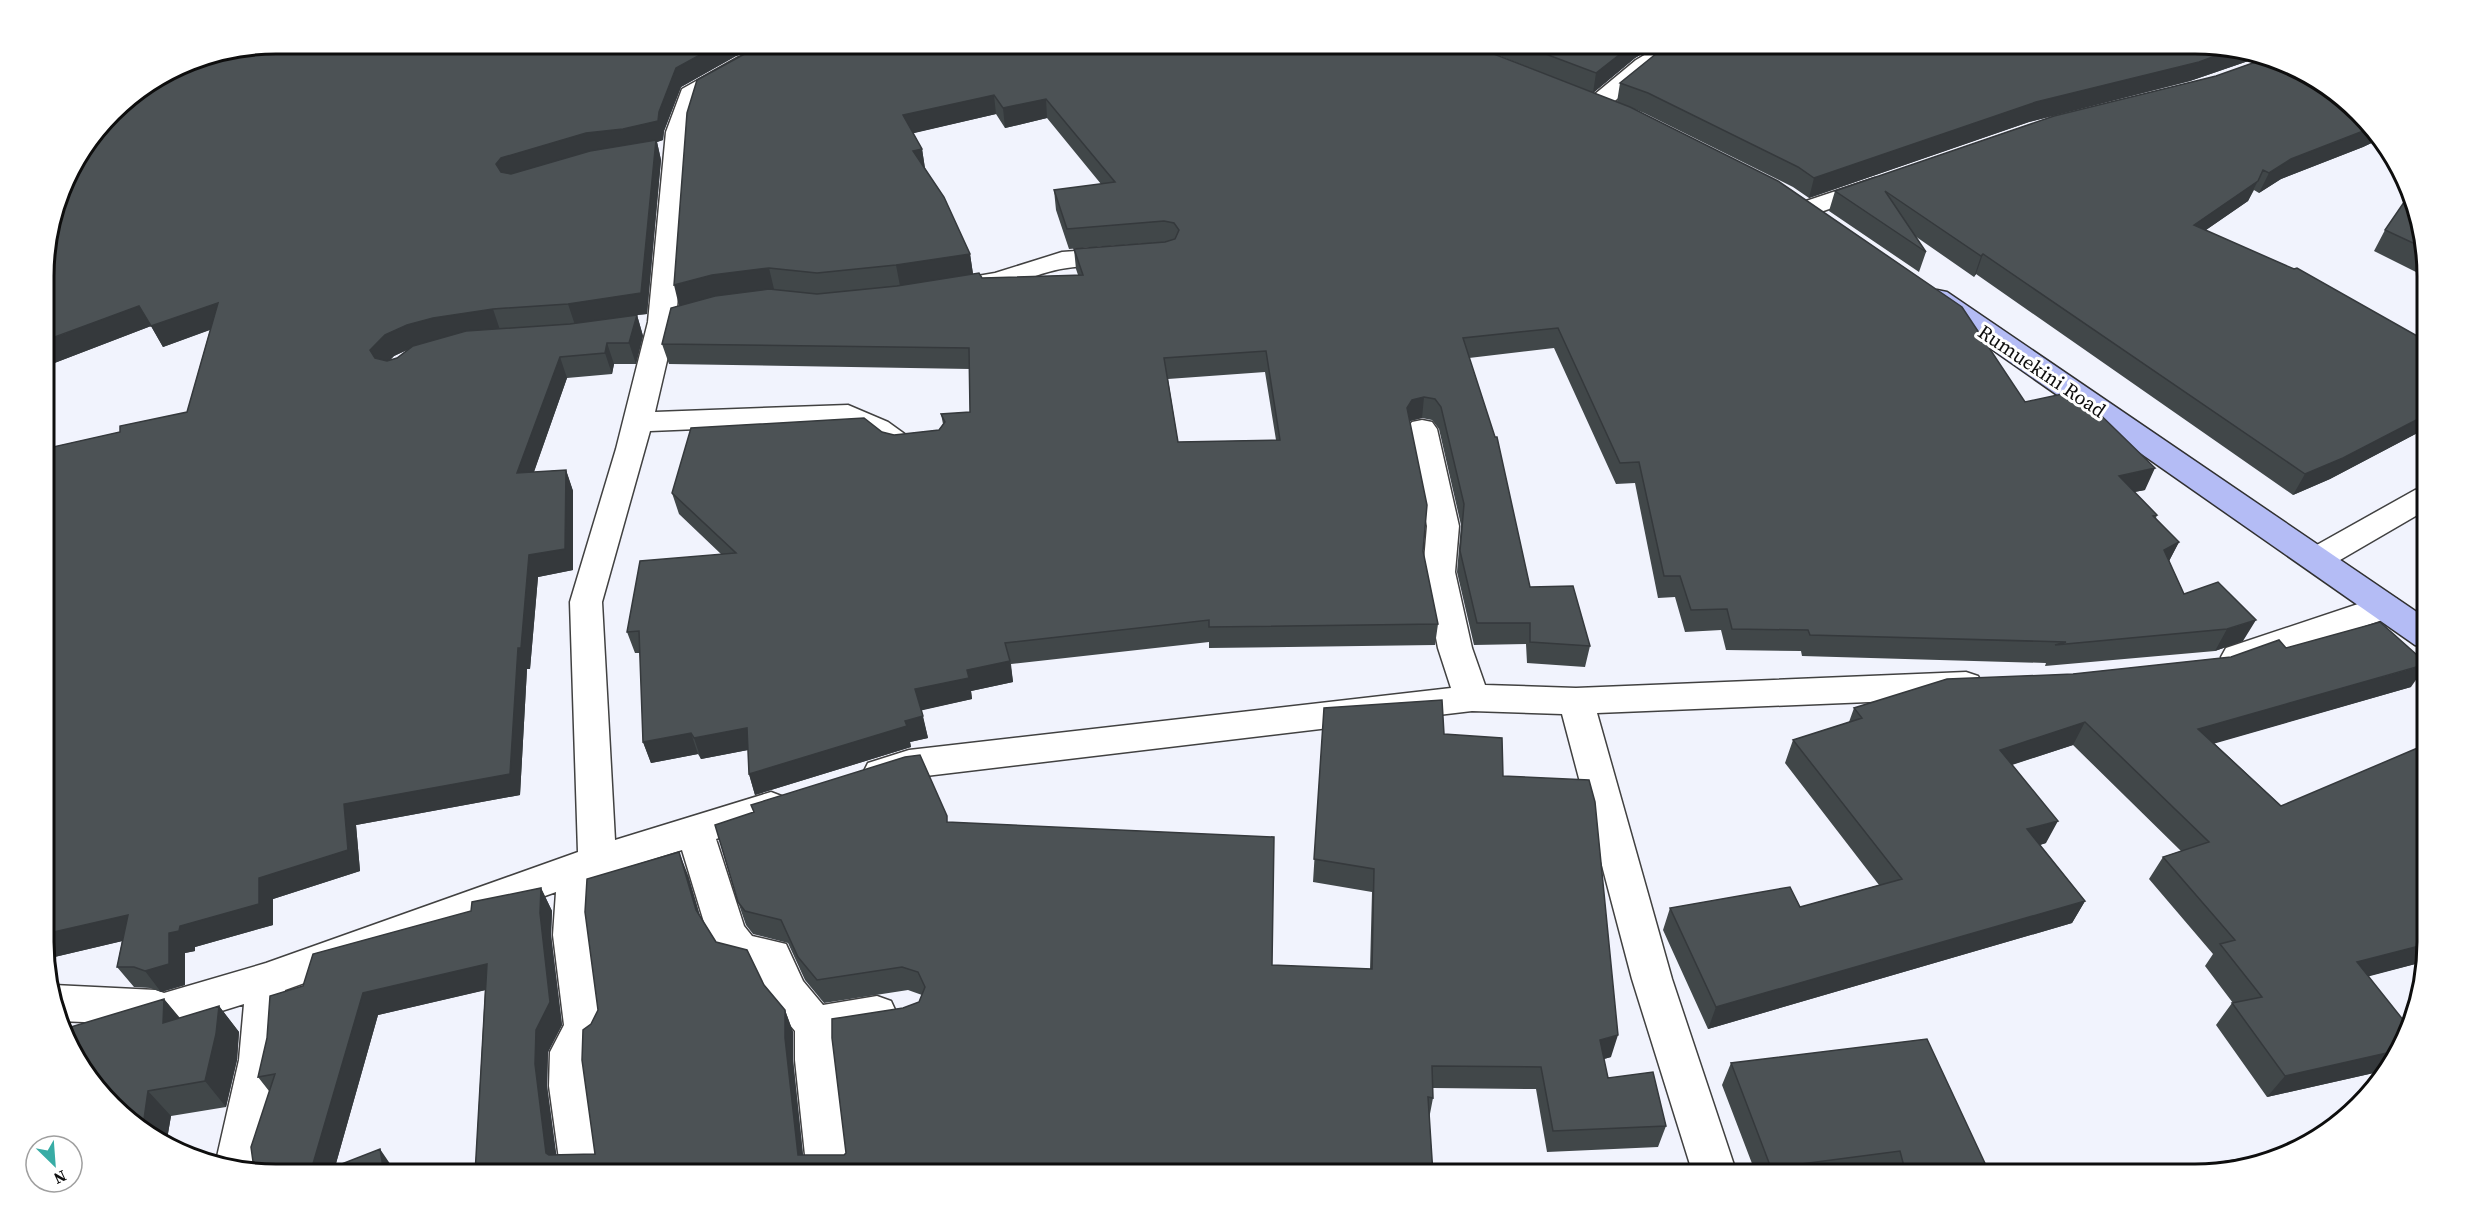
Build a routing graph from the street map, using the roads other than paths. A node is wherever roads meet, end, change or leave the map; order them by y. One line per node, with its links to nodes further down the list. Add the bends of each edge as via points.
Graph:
1 (770, 54): 12 (street, via 745,63 690,94 668,149)
2 (1661, 54): 3 (street)
3 (1587, 100): 4 (street)
4 (1626, 116)
5 (1892, 179): 7 (street)
6 (1783, 194): 7 (street)
7 (1806, 209): 8 (street)
8 (1836, 229)
9 (1142, 254): 11 (street, via 1062,260 999,280)
10 (1914, 283): 18 (street, Rumuekini Road)
11 (944, 289)
12 (674, 319): 13 (street); 14 (street)
13 (630, 327)
14 (638, 422): 16 (street, via 848,414 898,444); 28 (street, via 586,602)
15 (1422, 429): 23 (street, via 1443,526 1439,572 1455,648)
16 (920, 443)
17 (2417, 502): 18 (street)
18 (2317, 559): 19 (street, Rumuekini Road)
19 (2385, 606): 20 (street, Rumuekini Road); 21 (street)
20 (2417, 629)
21 (2206, 666)
22 (2002, 684): 24 (street)
23 (1472, 698): 24 (street); 25 (street, via 909,764)
24 (1576, 701): 38 (street, via 1652,979)
25 (852, 782)
26 (807, 796): 27 (street)
27 (694, 831): 28 (street); 33 (street, via 727,932 740,951 772,956 781,983 798,1008)
28 (587, 865): 29 (street); 36 (street, via 573,935 585,1032 574,1042 569,1066)
29 (266, 980): 31 (street); 35 (street, via 261,1060)
30 (63, 1003): 31 (street)
31 (173, 1009): 34 (street)
32 (908, 1010): 33 (street)
33 (816, 1024): 37 (street, via 816,1060)
34 (78, 1038)
35 (238, 1161)
36 (581, 1164)
37 (828, 1164)
38 (1712, 1164)

